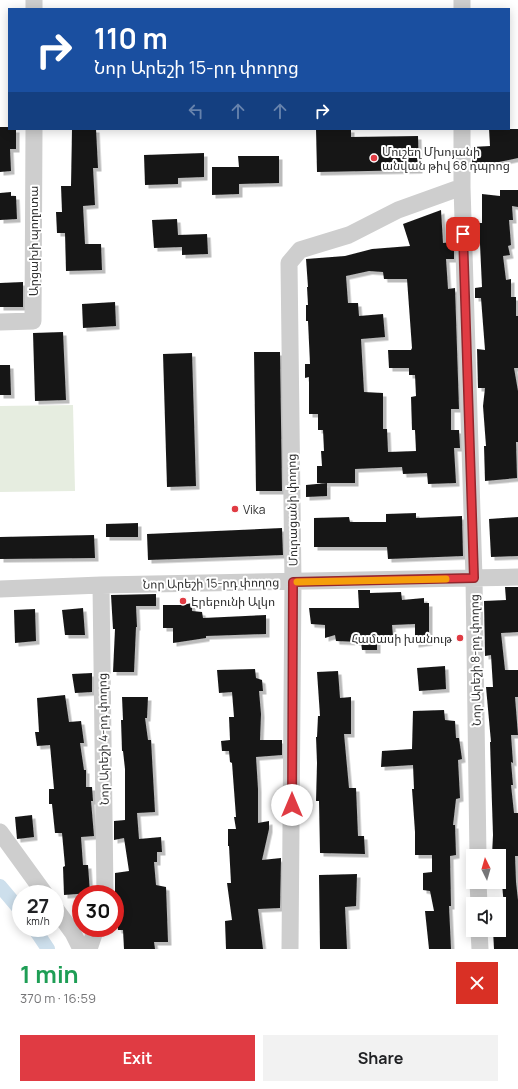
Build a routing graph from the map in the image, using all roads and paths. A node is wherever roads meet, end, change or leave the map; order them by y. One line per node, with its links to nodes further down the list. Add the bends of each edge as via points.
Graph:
1 (34, 130): 4 (street, Արցախի պողոտա, via 33,321)
2 (462, 130): 3 (street, Նոր Արեշի 8-րդ փողոց)
3 (462, 187): 6 (street, Նոր Արեշի 8-րդ փողոց); 7 (street, Մուրացանի փողոց, via 398,210 349,235 300,250 289,263)
4 (0, 322)
5 (518, 577): 6 (street, Նոր Արեշի 15-րդ փողոց)
6 (474, 578): 7 (street, Նոր Արեշի 15-րդ փողոց); 11 (street, Նոր Արեշի 8-րդ փողոց)
7 (293, 582): 8 (street, Նոր Արեշի 15-րդ փողոց); 19 (street, Մուրացանի փողոց)
8 (101, 585): 9 (street, Նոր Արեշի 15-րդ փողոց); 13 (street, Նոր Արեշի 4-րդ փողոց)
9 (0, 589)
10 (0, 832): 12 (street)
11 (478, 849)
12 (38, 885)
13 (104, 885)
14 (64, 920): 17 (street)
15 (93, 937): 18 (street)
16 (479, 937): 20 (street)
17 (81, 949)
18 (89, 949)
19 (290, 949)
20 (480, 949)

